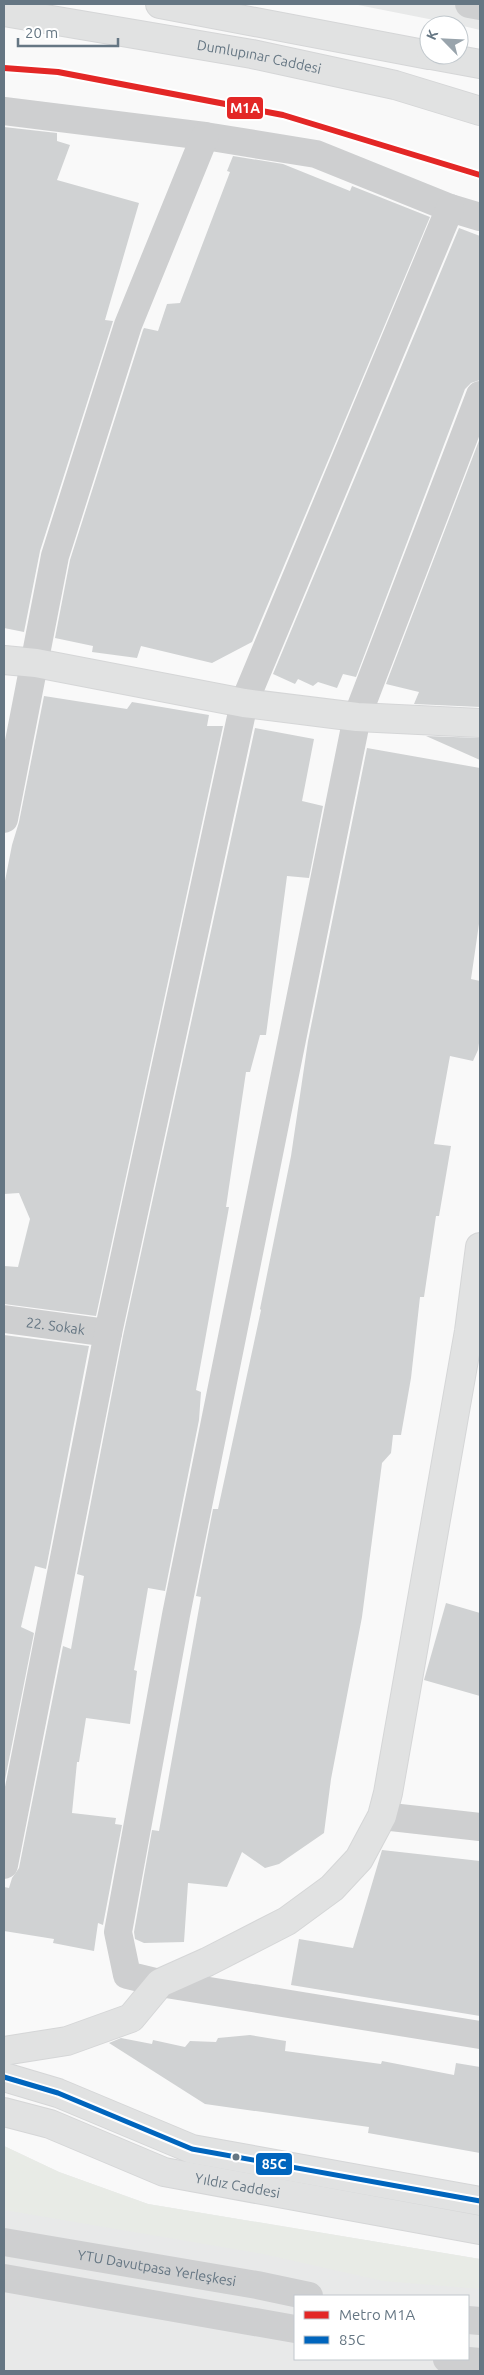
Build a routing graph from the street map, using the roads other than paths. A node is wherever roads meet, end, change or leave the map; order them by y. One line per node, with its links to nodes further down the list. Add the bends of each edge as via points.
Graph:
1 (160, 4): 5 (main road)
2 (470, 4): 3 (street)
3 (480, 6)
4 (4, 12): 7 (main road, Dumlupınar Caddesi, via 252,54 395,85)
5 (419, 53)
6 (4, 111): 8 (street)
7 (480, 111)
8 (205, 136): 9 (street, via 316,154); 13 (street, via 128,325 55,556)
9 (450, 208): 10 (street); 14 (street)
10 (480, 217)
11 (480, 395): 15 (street)
12 (4, 660): 13 (main road)
13 (36, 663): 14 (main road); 17 (street)
14 (244, 703): 15 (main road); 21 (street)
15 (357, 717): 16 (main road); 25 (street, via 176,1615 118,1932 127,1975)
16 (480, 723)
17 (4, 819)
18 (480, 1247): 20 (main road)
19 (4, 1319): 21 (street, 22. Sokak)
20 (474, 1332): 22 (main road)
21 (108, 1333): 24 (street)
22 (382, 1816): 23 (street); 25 (main road, via 359,1859 332,1888 287,1921)
23 (480, 1827)
24 (4, 1865)
25 (160, 1983): 26 (street); 27 (main road, via 131,2018 67,2041)
26 (480, 2035)
27 (4, 2051)
28 (4, 2077): 30 (main road, Yıldız Caddesi, via 58,2092 192,2149)
29 (4, 2112): 31 (main road, Yıldız Caddesi, via 50,2124 164,2172)
30 (480, 2201)
31 (480, 2230)
32 (4, 2242): 34 (street, YTU Davutpasa Yerleşkesi)
33 (4, 2278): 35 (street)
34 (304, 2295)
35 (294, 2329)
36 (458, 2360): 37 (street)
37 (480, 2362)

